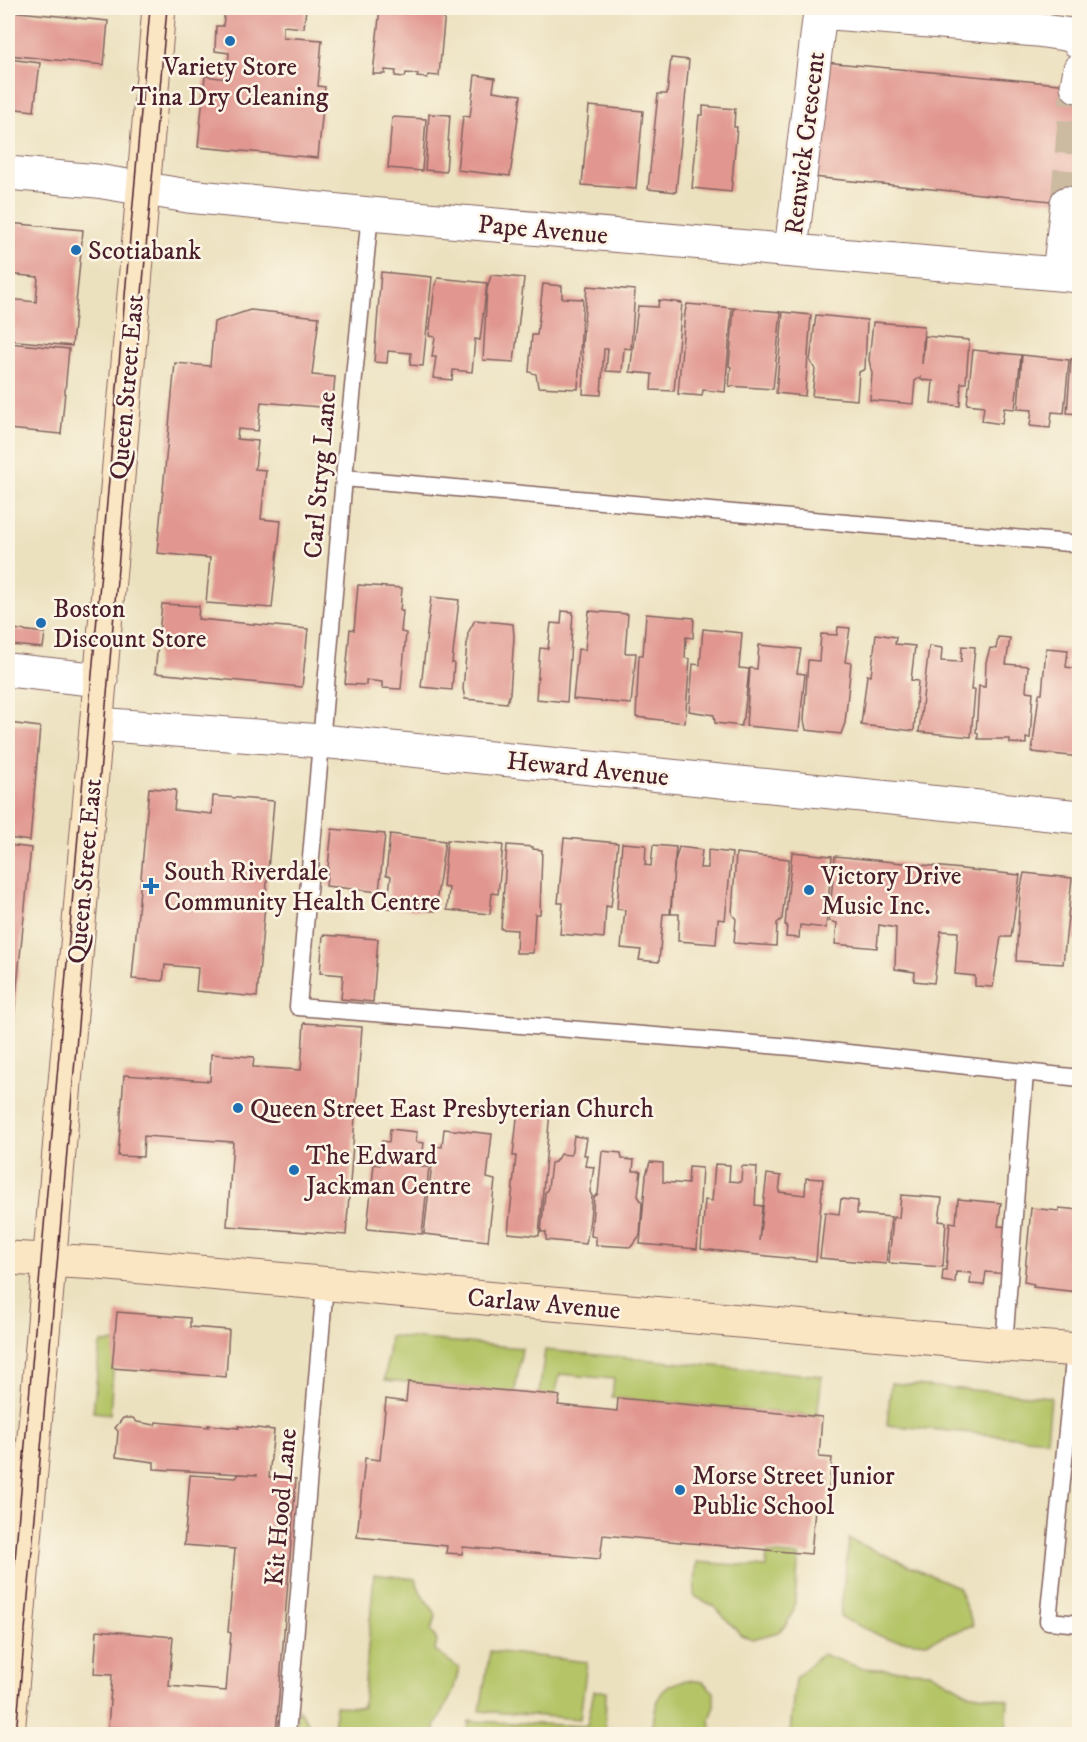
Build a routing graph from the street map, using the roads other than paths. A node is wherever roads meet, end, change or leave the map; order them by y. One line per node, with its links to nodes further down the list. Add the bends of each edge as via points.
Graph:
1 (159, 8): 4 (main road, Queen Street East)
2 (1080, 43): 7 (street, Renwick Crescent, via 1071,35 1037,30 820,12)
3 (8, 173): 4 (street, Pape Avenue)
4 (144, 189): 6 (street, Pape Avenue); 12 (main road, Queen Street East)
5 (1067, 203): 8 (street)
6 (370, 214): 7 (street, Pape Avenue); 9 (lane, Carl Stryg Lane)
7 (791, 250): 8 (street, Pape Avenue)
8 (1069, 275)
9 (344, 478): 10 (lane); 14 (lane, Carl Stryg Lane)
10 (1080, 544)
11 (8, 670): 12 (street)
12 (101, 680): 13 (main road, Queen Street East)
13 (97, 724): 14 (street, Heward Avenue); 19 (main road, Queen Street East)
14 (321, 741): 15 (street, Heward Avenue); 16 (lane, Carl Stryg Lane, via 298,1007 792,1047)
15 (1080, 817)
16 (1025, 1073): 17 (lane); 21 (lane)
17 (1080, 1078)
18 (8, 1258): 19 (main road, Carlaw Avenue)
19 (49, 1260): 20 (main road, Carlaw Avenue); 23 (main road, Queen Street East)
20 (325, 1284): 21 (main road, Carlaw Avenue); 26 (lane, Kit Hood Lane)
21 (1004, 1345): 22 (main road, Carlaw Avenue)
22 (1077, 1350): 24 (lane, via 1047,1621)
23 (14, 1596): 25 (main road, Queen Street East)
24 (1080, 1624)
25 (8, 1734)
26 (287, 1734)

